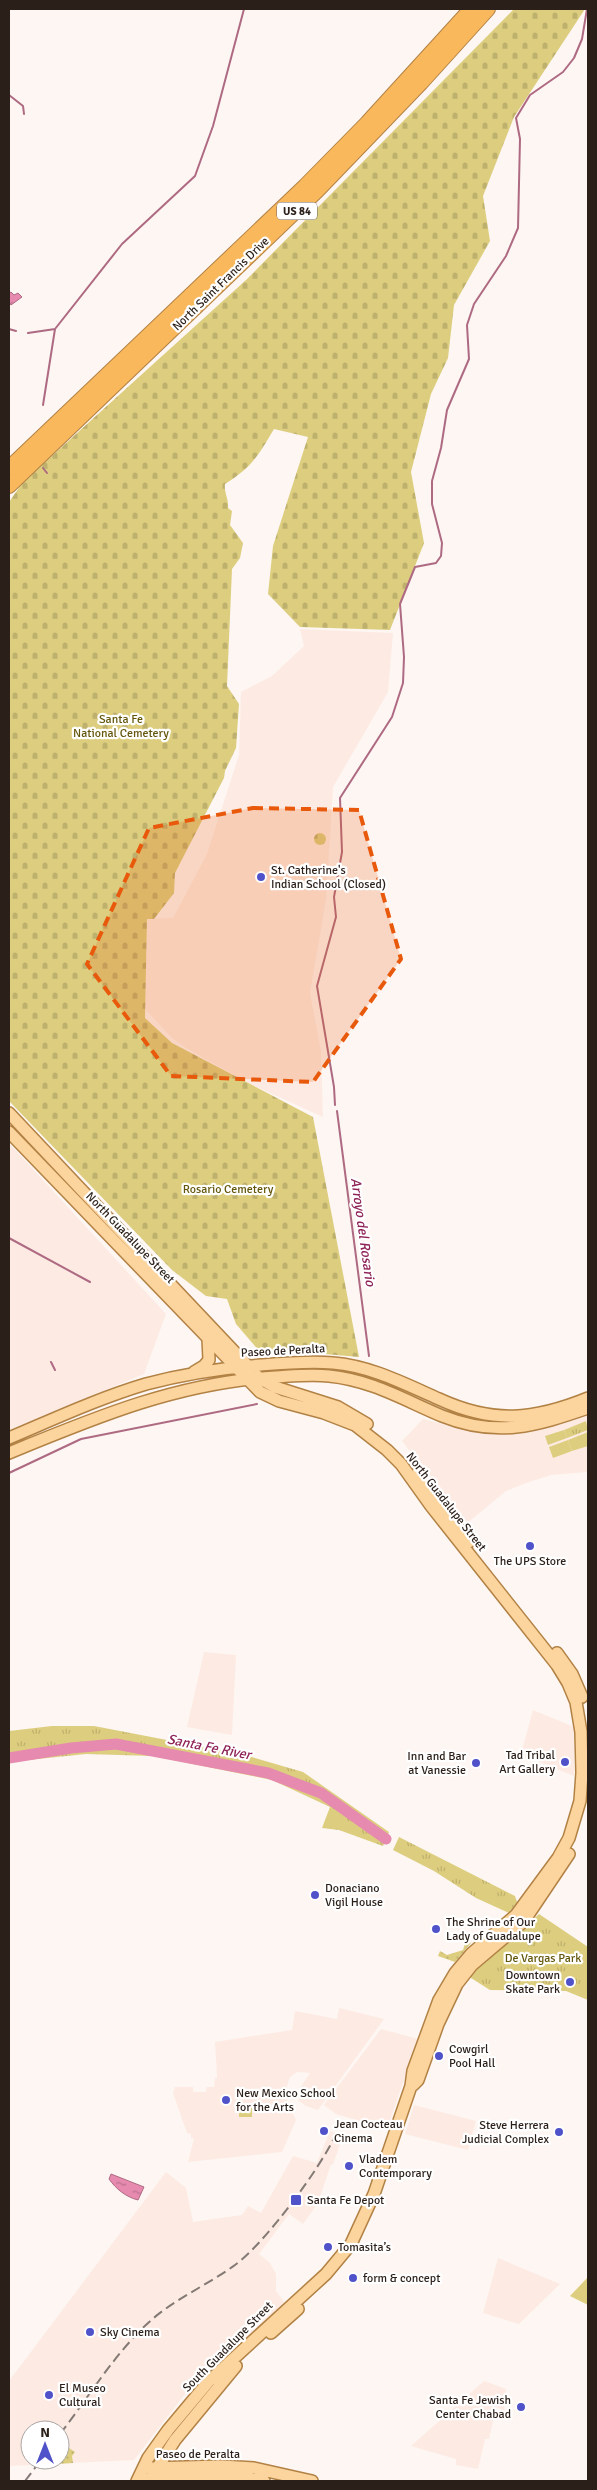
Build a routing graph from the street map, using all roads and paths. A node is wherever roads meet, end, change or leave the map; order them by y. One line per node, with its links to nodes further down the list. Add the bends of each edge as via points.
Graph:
1 (471, 9): 3 (highway, North Saint Francis Drive / US 84, via 298,192)
2 (488, 9): 4 (highway, North Saint Francis Drive / US 84, via 298,210)
3 (9, 468)
4 (9, 486)
5 (9, 1113): 8 (main road, North Guadalupe Street)
6 (9, 1132): 7 (main road, North Guadalupe Street)
7 (208, 1339): 11 (main road, North Guadalupe Street); 12 (main road, via 210,1352 207,1364)
8 (235, 1350): 9 (main road, via 256,1357); 10 (main road, North Guadalupe Street)
9 (303, 1362): 10 (main road, Paseo de Peralta); 15 (main road, Paseo de Peralta, via 365,1369 408,1384 452,1405 498,1416 540,1415)
10 (249, 1366): 11 (main road, Paseo de Peralta); 13 (main road, North Guadalupe Street)
11 (235, 1367): 12 (main road, Paseo de Peralta); 14 (main road, North Guadalupe Street)
12 (185, 1375): 17 (main road, Paseo de Peralta, via 127,1390)
13 (260, 1378): 14 (main road, Paseo de Peralta); 16 (main road, Paseo de Peralta, via 307,1375 352,1379 392,1392 442,1416 489,1427 535,1426); 19 (main road, North Guadalupe Street, via 275,1387 338,1407 369,1425 391,1444 567,1665 576,1682)
14 (246, 1379): 18 (main road, Paseo de Peralta, via 162,1395 98,1416); 21 (main road, North Guadalupe Street, via 260,1392 279,1401 355,1425 401,1464 557,1664 568,1683 576,1702 581,1732 580,1801 564,1847)
15 (588, 1398)
16 (588, 1408)
17 (9, 1438)
18 (9, 1453)
19 (588, 1726)
20 (588, 1792): 21 (main road, via 584,1815 570,1851)
21 (523, 1914): 22 (main road, South Guadalupe Street, via 471,1954); 23 (main road, South Guadalupe Street, via 472,1965 457,1984)
22 (455, 1973): 23 (main road, via 457,1978 445,1997); 24 (main road, South Guadalupe Street, via 439,2000)
23 (442, 2016): 25 (main road, South Guadalupe Street)
24 (430, 2025): 25 (main road, via 430,2036 421,2061); 26 (main road, South Guadalupe Street, via 412,2071)
25 (424, 2064): 26 (main road, South Guadalupe Street, via 418,2080)
26 (411, 2086): 27 (main road, South Guadalupe Street, via 374,2194)
27 (351, 2244): 28 (main road, South Guadalupe Street); 29 (main road, South Guadalupe Street, via 351,2252)
28 (342, 2254): 29 (main road); 30 (main road, South Guadalupe Street, via 326,2274 210,2381 168,2430)
29 (328, 2282): 31 (main road, South Guadalupe Street, via 227,2375)
30 (143, 2468): 31 (main road, Paseo de Peralta); 32 (main road, South Guadalupe Street)
31 (156, 2468): 32 (main road, South Guadalupe Street); 34 (main road, Paseo de Peralta, via 254,2468)
32 (143, 2480): 33 (main road, Paseo de Peralta, via 233,2476)
33 (264, 2481)
34 (312, 2481)

